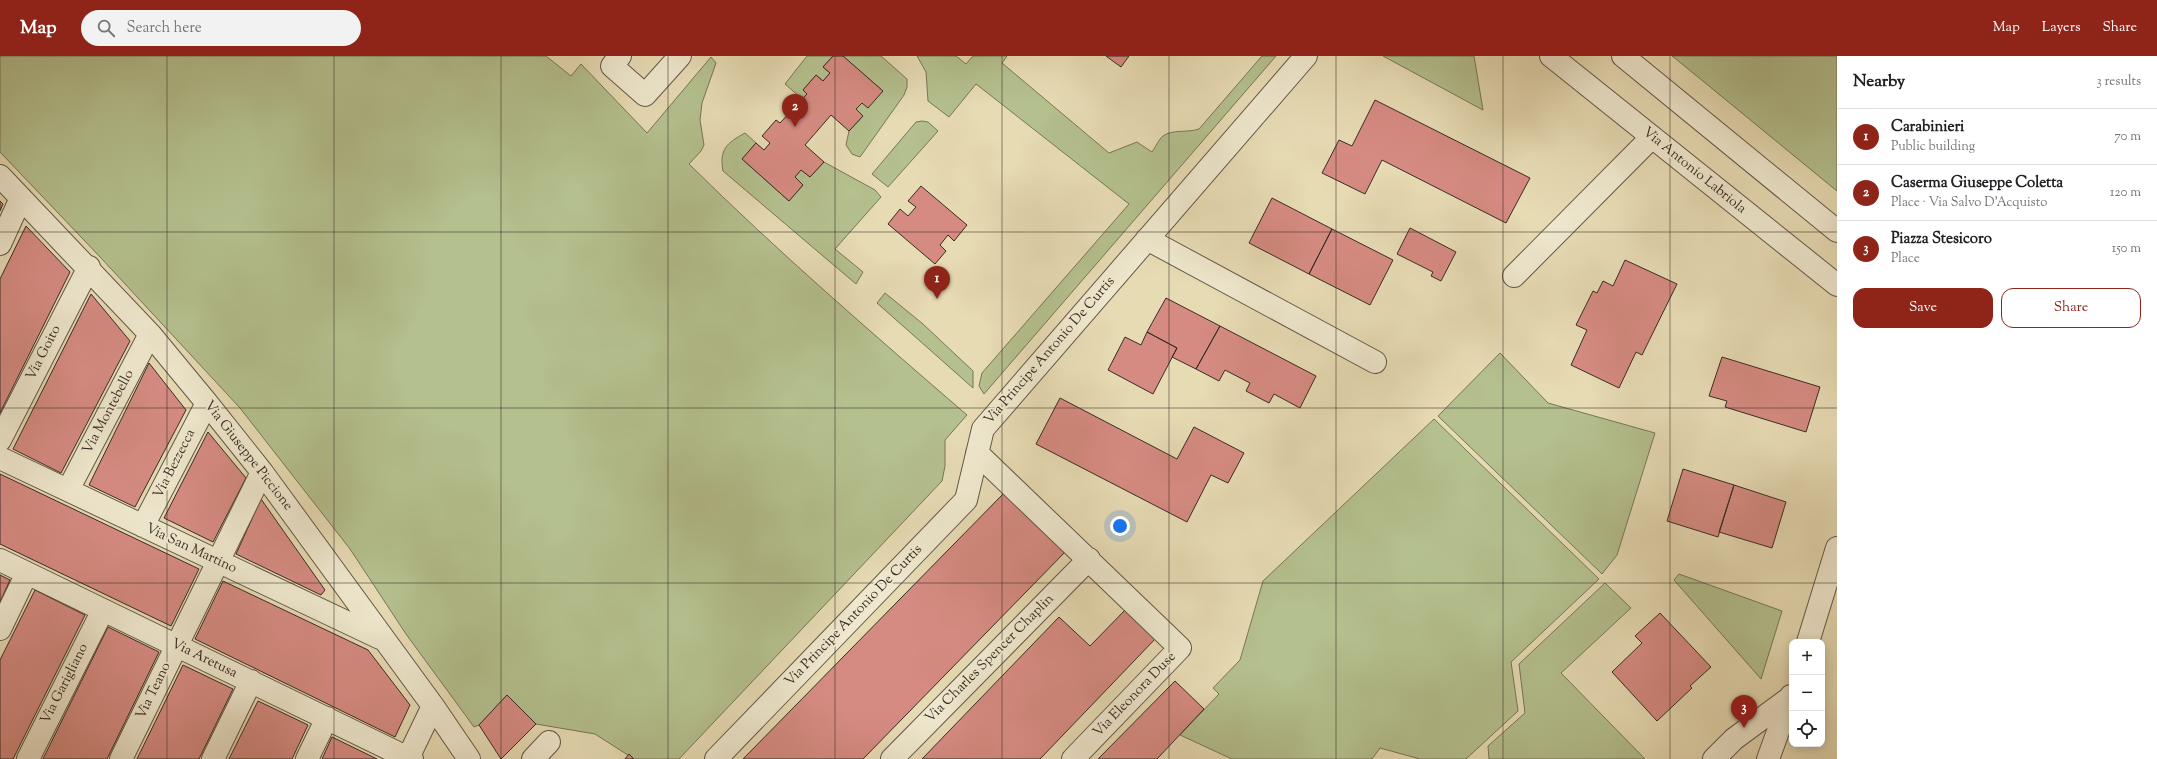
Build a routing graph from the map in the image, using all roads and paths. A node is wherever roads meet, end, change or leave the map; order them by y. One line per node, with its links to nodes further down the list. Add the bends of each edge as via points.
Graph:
1 (680, 56): 5 (street, via 645,95)
2 (1306, 56): 10 (street, Via Principe Antonio De Curtis)
3 (1551, 56): 6 (street, Via Antonio Labriola)
4 (1623, 56): 9 (street)
5 (616, 61)
6 (1652, 137): 13 (street); 14 (street, Via Antonio Labriola)
7 (0, 176): 8 (street, Via Giuseppe Piccione)
8 (21, 198): 11 (street); 12 (street, Via Giuseppe Piccione)
9 (1837, 231)
10 (1147, 239): 16 (street); 19 (street, Via Principe Antonio De Curtis, via 983,429)
11 (0, 244)
12 (89, 267): 15 (street, Via Giuseppe Piccione); 18 (street, Via Goito)
13 (1514, 276)
14 (1837, 285)
15 (150, 334): 17 (street, Via Giuseppe Piccione); 22 (street, Via Montebello)
16 (1375, 362)
17 (207, 403): 21 (street, Via Giuseppe Piccione); 23 (street, Via Bezzecca)
18 (0, 440)
19 (977, 453): 26 (street); 47 (street, Via Principe Antonio De Curtis, via 966,500)
20 (0, 458): 22 (street, Via San Martino)
21 (262, 472): 27 (street, Via Teano); 31 (street, Via Giuseppe Piccione)
22 (68, 490): 23 (street, Via San Martino)
23 (143, 526): 27 (street, Via San Martino)
24 (1837, 548): 32 (street)
25 (0, 560): 28 (street, Via Aretusa)
26 (1089, 560): 48 (street, Via Charles Spencer Chaplin); 49 (street, Via Eleonora Duse, via 1180,648)
27 (218, 561): 31 (street, Via San Martino); 33 (street, Via Teano)
28 (27, 573): 29 (street, Via Aretusa); 30 (street)
29 (103, 610): 33 (street, Via Aretusa); 41 (street, Via Garigliano)
30 (0, 628)
31 (383, 639): 37 (street, Via Giuseppe Piccione)
32 (1809, 639)
33 (176, 646): 34 (street, Via Aretusa); 42 (street, Via Teano)
34 (251, 681): 38 (street, Via Aretusa); 43 (street)
35 (1789, 697): 50 (street, via 1734,739)
36 (1789, 701): 51 (street)
37 (433, 706): 40 (street); 45 (street, Via Giuseppe Piccione)
38 (327, 718): 40 (street, Via Aretusa); 44 (street)
39 (549, 742): 46 (street)
40 (409, 758)
41 (28, 759)
42 (121, 759)
43 (213, 759)
44 (307, 759)
45 (469, 759)
46 (533, 759)
47 (716, 759)
48 (892, 759)
49 (1073, 759)
50 (1714, 759)
51 (1768, 759)

